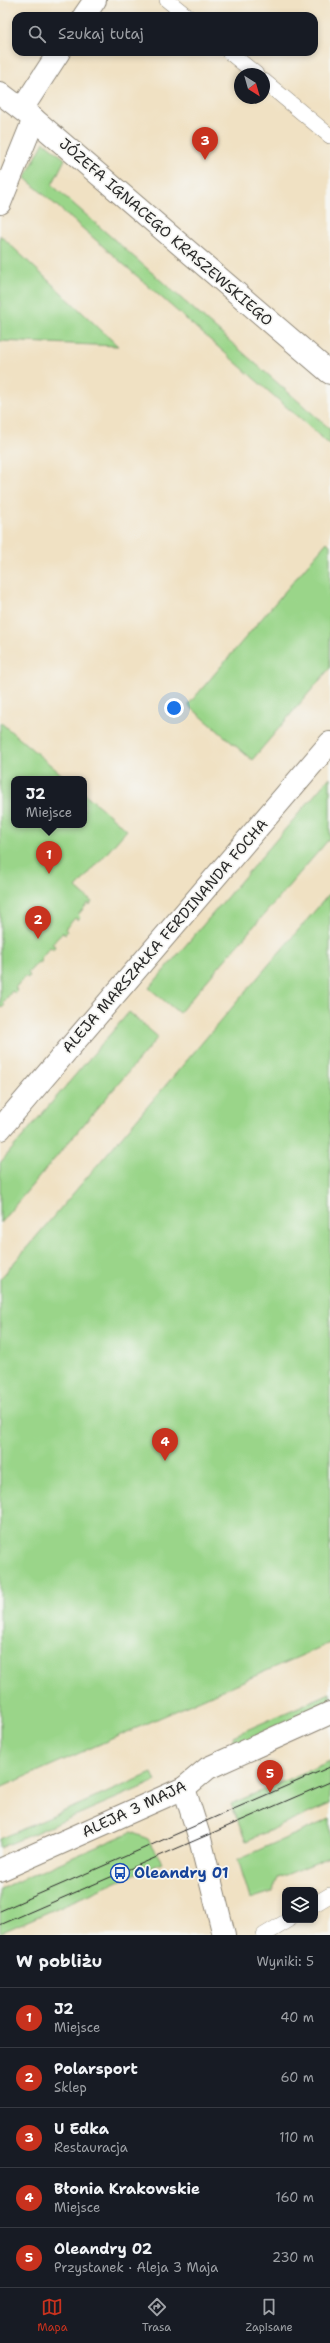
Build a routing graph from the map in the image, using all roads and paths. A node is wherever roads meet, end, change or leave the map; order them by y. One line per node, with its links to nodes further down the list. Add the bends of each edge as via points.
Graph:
1 (95, 0): 3 (street)
2 (167, 0): 4 (lane)
3 (87, 12)
4 (181, 12)
5 (58, 56): 10 (street)
6 (235, 56): 7 (lane)
7 (249, 68)
8 (270, 86): 11 (lane)
9 (0, 93): 10 (street, JÓZEFA IGNACEGO KRASZEWSKIEGO)
10 (28, 114): 12 (street); 13 (street, JÓZEFA IGNACEGO KRASZEWSKIEGO)
11 (330, 136)
12 (0, 203)
13 (330, 373)
14 (330, 743): 15 (street, ALEJA MARSZAŁKA FERDINANDA FOCHA)
15 (0, 1129)
16 (330, 1713): 17 (street, ALEJA 3 MAJA, via 208,1768)
17 (184, 1788): 18 (street, ALEJA 3 MAJA); 22 (street, via 200,1839)
18 (0, 1870)
19 (330, 1895): 20 (lane)
20 (318, 1902)
21 (284, 1923): 23 (lane)
22 (224, 1935)
23 (264, 1935)

